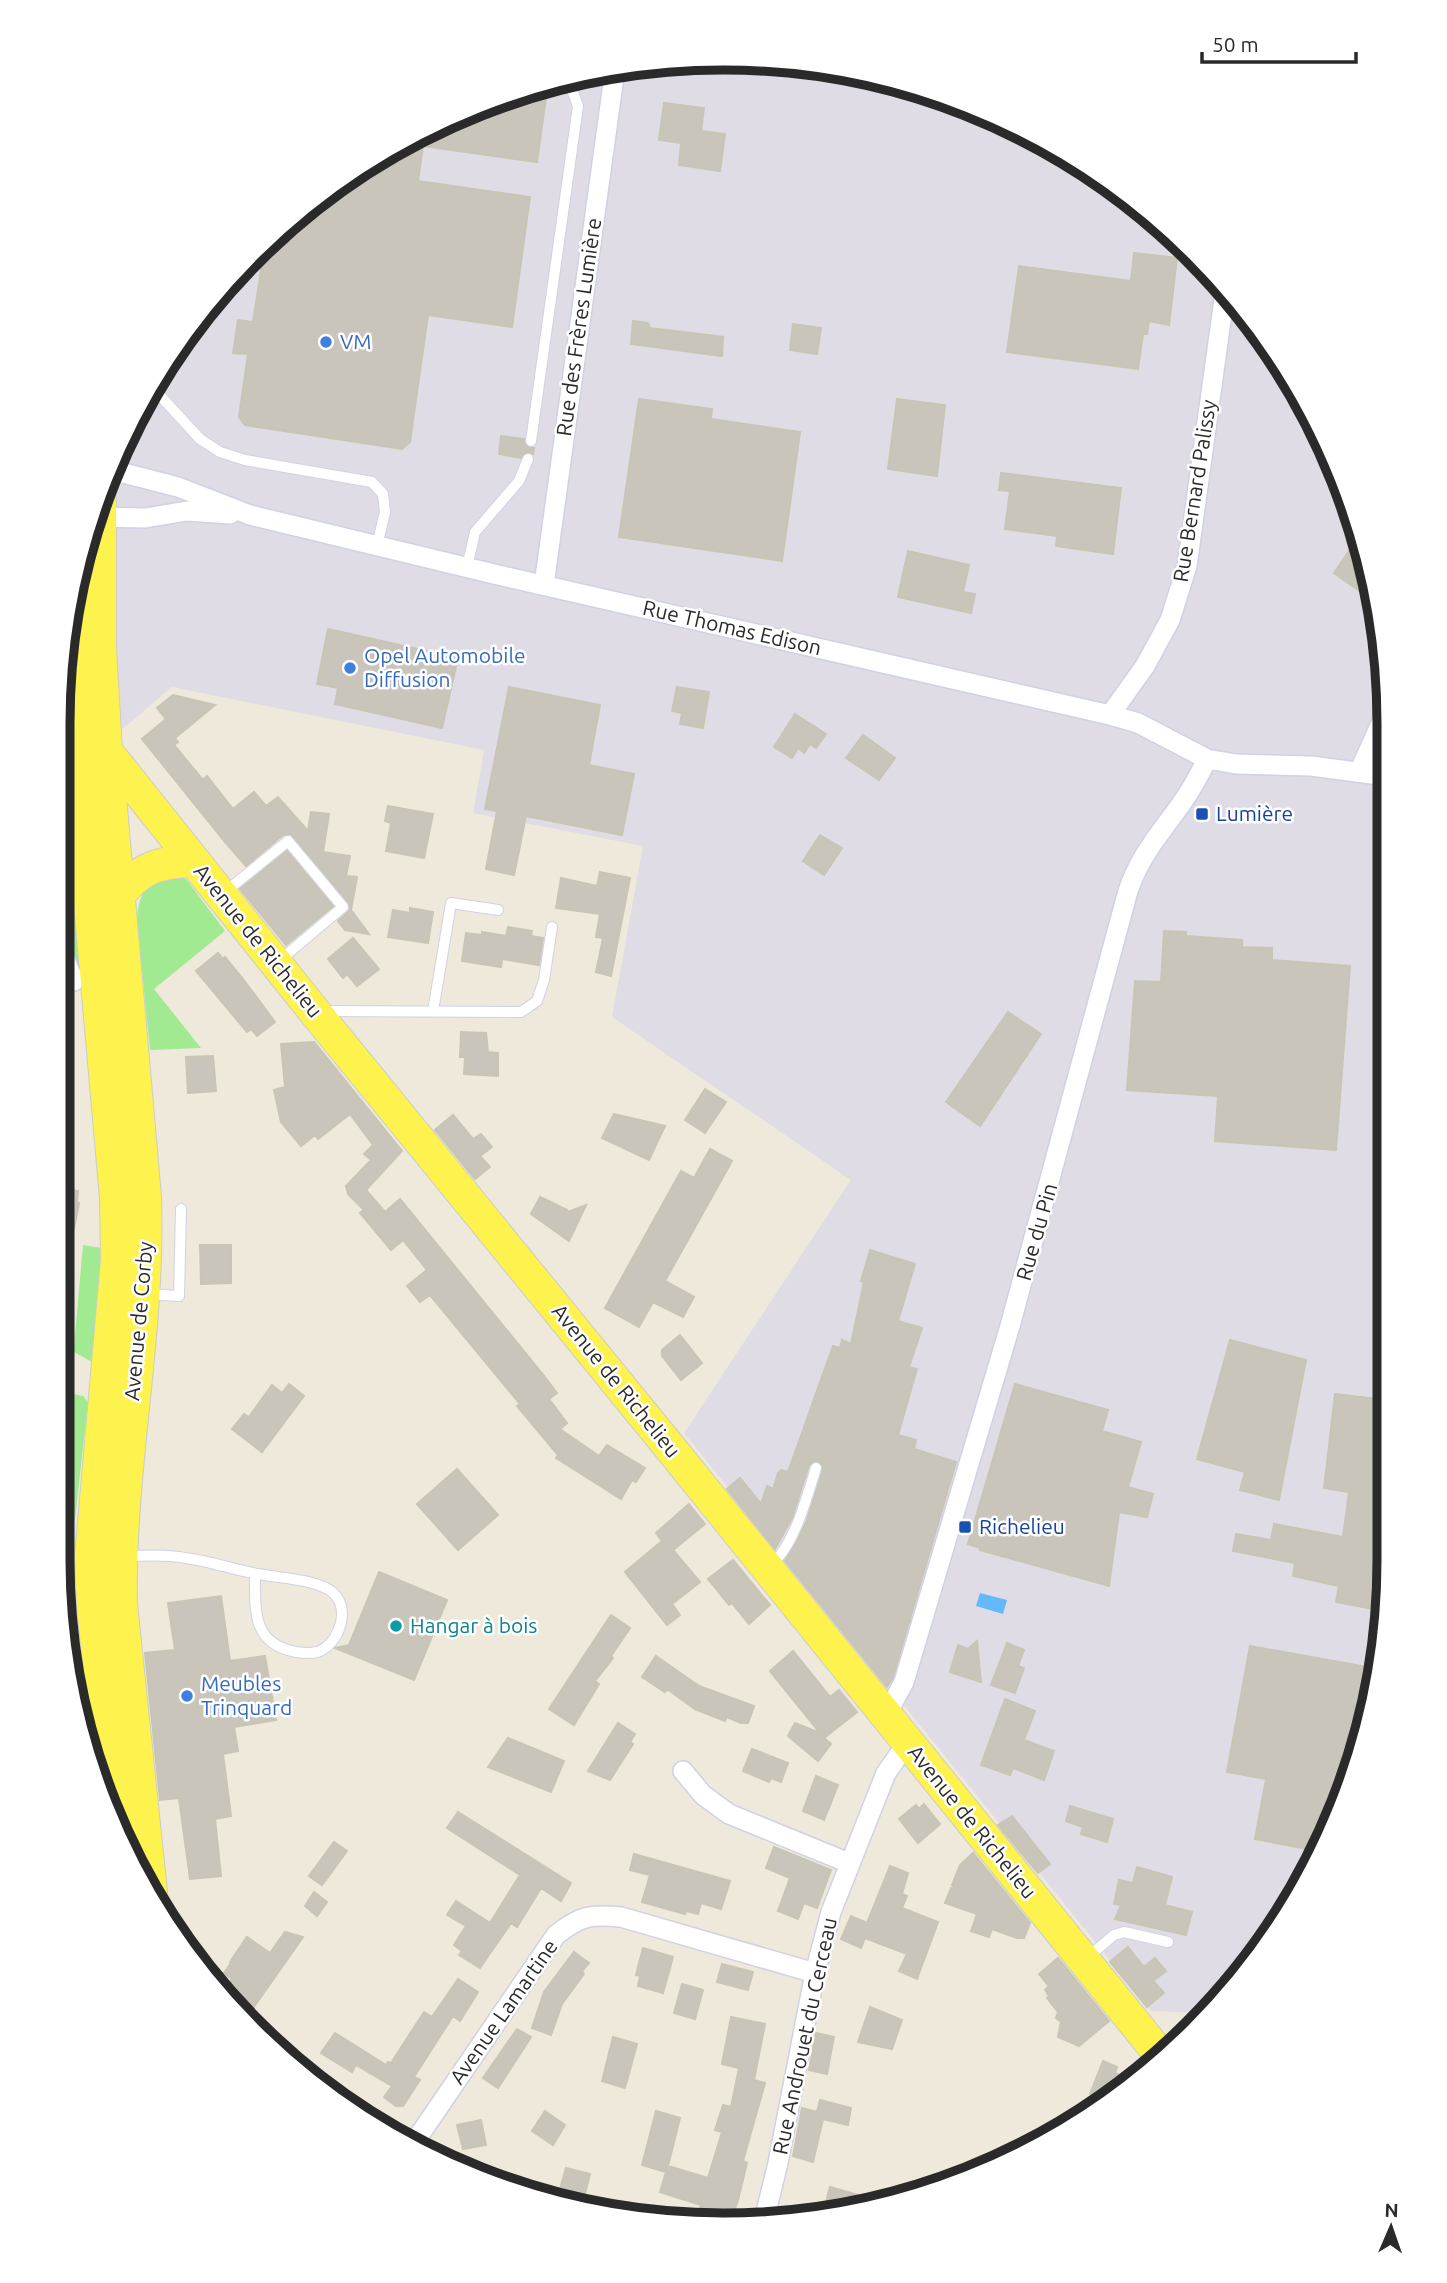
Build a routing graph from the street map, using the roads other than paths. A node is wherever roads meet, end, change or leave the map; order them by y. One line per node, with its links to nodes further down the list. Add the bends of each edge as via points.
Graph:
1 (613, 80): 13 (street, Rue des Frères Lumière)
2 (571, 88): 5 (lane, via 578,106)
3 (1223, 303): 15 (street, Rue Bernard Palissy, via 1186,566 1170,620)
4 (159, 395): 11 (lane, via 200,439 220,452 372,482 383,494 385,512)
5 (531, 440)
6 (528, 459): 12 (lane, via 519,481 475,532)
7 (120, 472): 9 (street, Rue Thomas Edison, via 178,487)
8 (105, 514): 9 (street, Rue Thomas Edison, via 145,518 187,511)
9 (250, 515): 11 (street, Rue Thomas Edison)
10 (98, 534): 18 (main road, Avenue de Corby)
11 (377, 546): 12 (street, Rue Thomas Edison)
12 (467, 567): 13 (street, Rue Thomas Edison)
13 (544, 585): 15 (street, Rue Thomas Edison)
14 (70, 706): 18 (main road, Avenue de Richelieu)
15 (1110, 715): 19 (street, Rue Thomas Edison, via 1138,723)
16 (70, 724): 38 (main road, Avenue de Corby, via 116,1198 117,1260 91,1557)
17 (1377, 732): 20 (street)
18 (106, 751): 22 (main road, Avenue de Richelieu); 23 (main road, Avenue de Corby)
19 (1207, 759): 20 (street, Rue Thomas Edison); 39 (street, Rue du Pin, via 1194,786 1135,869 1006,1339 904,1682)
20 (1359, 772): 21 (street, Rue Thomas Edison)
21 (1377, 775)
22 (193, 861): 23 (main road, via 158,864 131,880); 24 (main road, Avenue de Richelieu)
23 (120, 895): 33 (main road, Avenue de Corby, via 145,1197)
24 (220, 895): 27 (main road, Avenue de Richelieu); 27 (lane, via 288,841 343,907)
25 (498, 910): 30 (lane, via 451,903)
26 (552, 927): 30 (lane, via 537,1001 521,1012)
27 (276, 964): 31 (main road, Avenue de Richelieu)
28 (70, 972): 29 (street)
29 (74, 981)
30 (433, 1011): 31 (lane)
31 (314, 1012): 36 (main road, Avenue de Richelieu)
32 (181, 1209): 33 (lane, via 178,1296)
33 (144, 1293): 35 (main road, Avenue de Corby)
34 (816, 1468): 36 (lane, via 781,1556)
35 (120, 1556): 37 (lane, via 185,1558); 44 (main road, Avenue de Corby, via 121,1604)
36 (767, 1569): 39 (main road, Avenue de Richelieu)
37 (255, 1574): 37 (lane, via 309,1583 331,1592 340,1605 342,1623 335,1639 321,1652 304,1653 268,1642 259,1624)
38 (89, 1684): 41 (main road, Avenue de Corby)
39 (886, 1715): 40 (main road, Avenue de Richelieu)
40 (908, 1742): 43 (street, Rue Androuet du Cerceau, via 886,1773); 46 (main road, Avenue de Richelieu)
41 (105, 1771)
42 (683, 1771): 43 (street, via 703,1795 729,1814)
43 (849, 1863): 47 (street, Rue Androuet du Cerceau)
44 (150, 1872)
45 (1168, 1942): 46 (lane, via 1124,1932)
46 (1084, 1960): 48 (main road, Avenue de Richelieu)
47 (815, 1973): 49 (street, Avenue Lamartine, via 621,1917 598,1915 574,1921 556,1935); 50 (street, Rue Androuet du Cerceau)
48 (1156, 2049)
49 (418, 2137)
50 (766, 2212)

